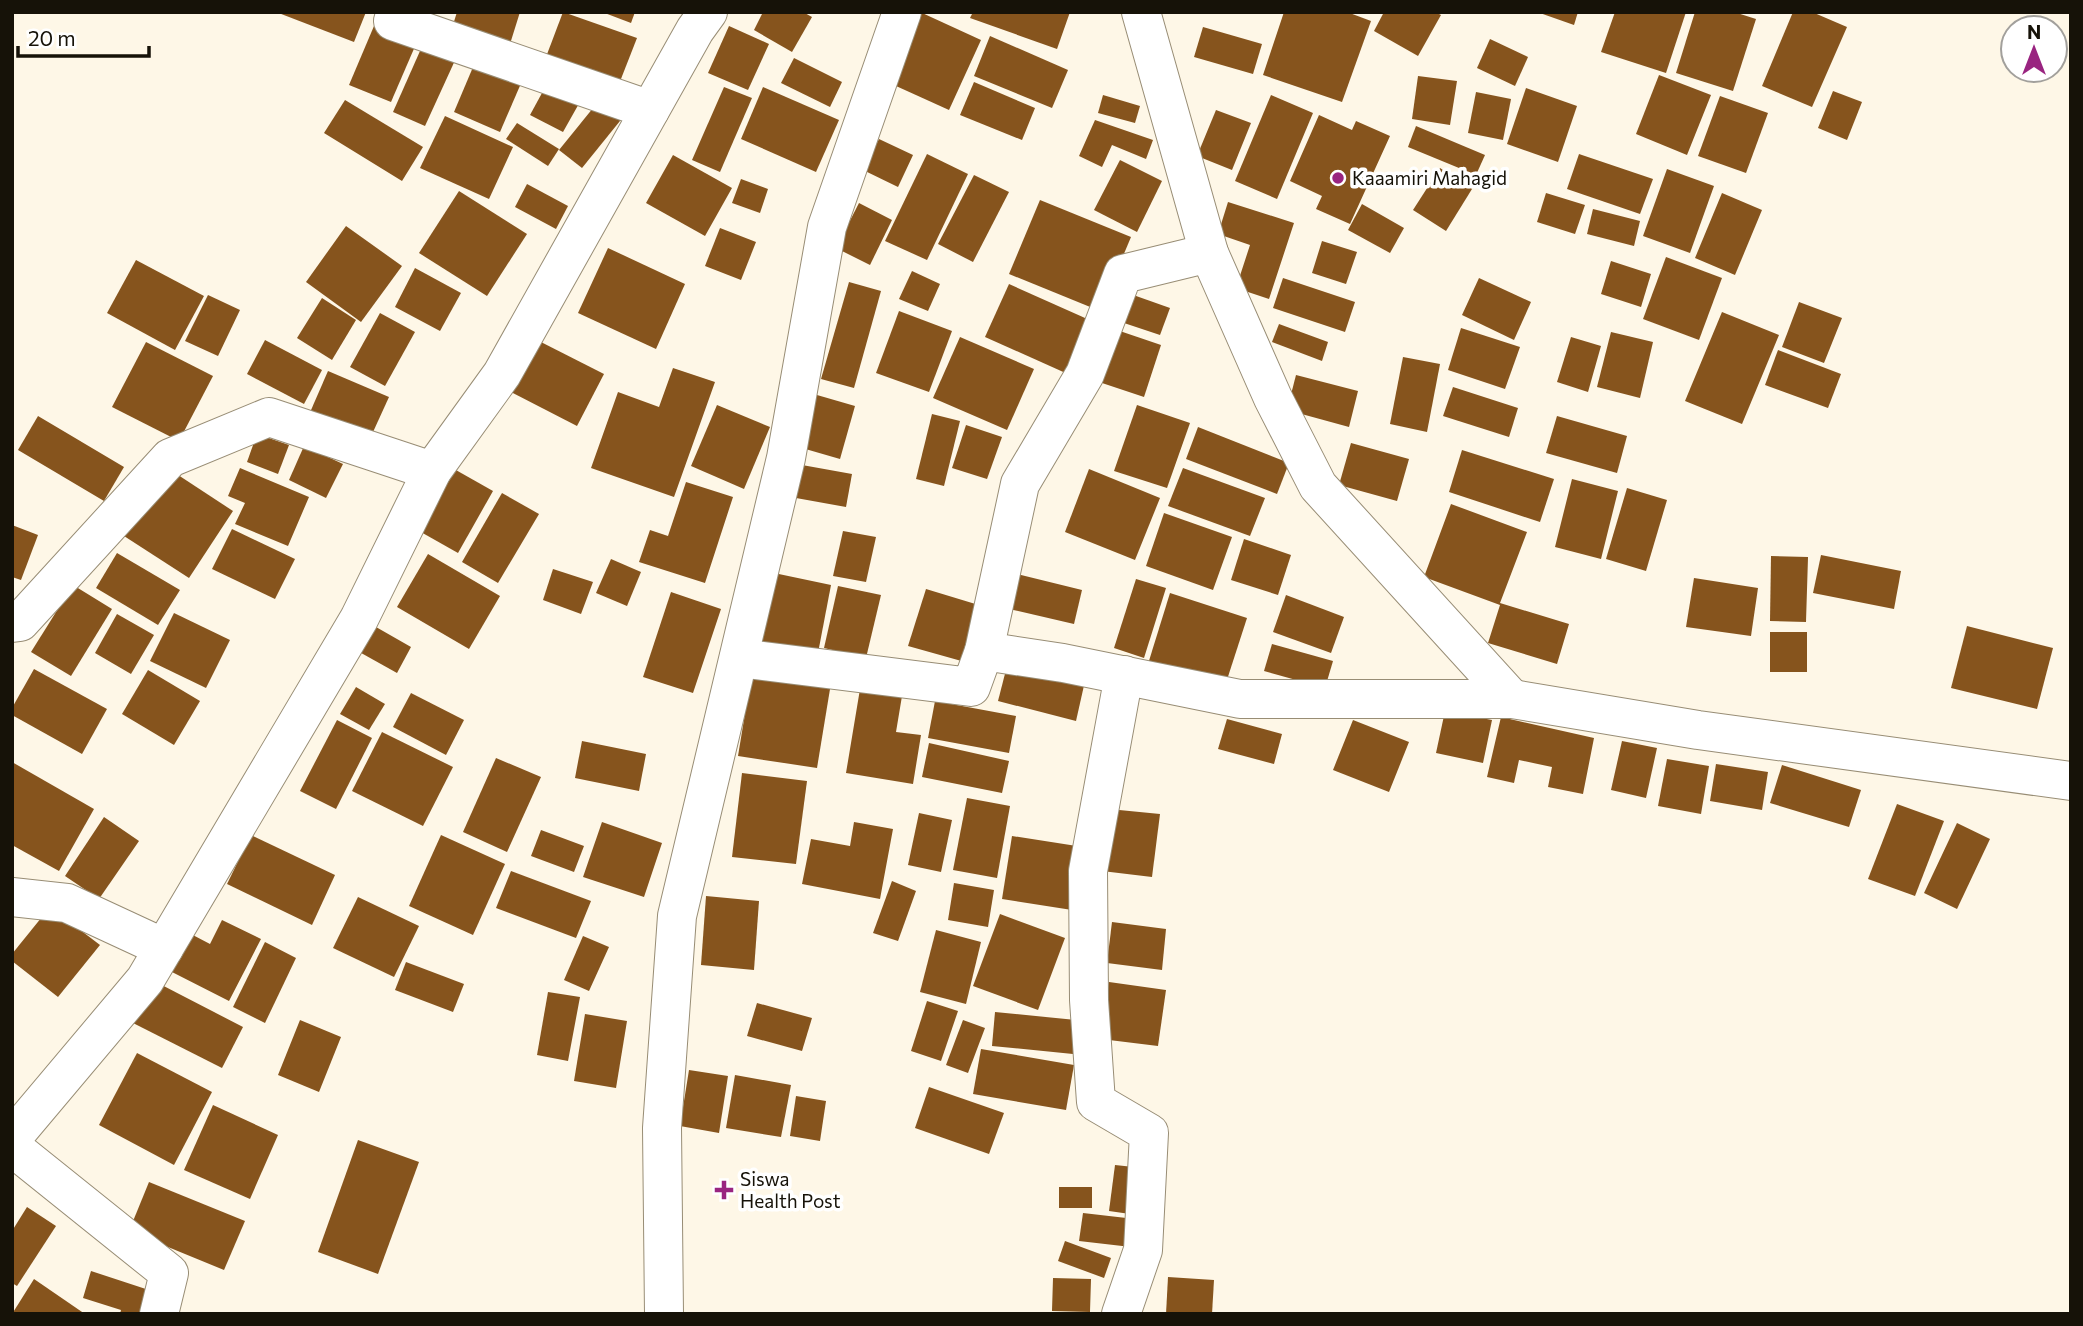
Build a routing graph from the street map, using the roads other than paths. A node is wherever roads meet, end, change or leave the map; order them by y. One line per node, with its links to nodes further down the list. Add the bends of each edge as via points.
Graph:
1 (708, 12): 5 (street)
2 (902, 12): 10 (street, via 827,227 786,458)
3 (1142, 12): 6 (street)
4 (393, 20): 5 (street)
5 (650, 110): 7 (street, via 502,374)
6 (1209, 253): 9 (street, via 1123,274 1085,374 1020,484); 12 (street, via 1318,486)
7 (432, 471): 8 (street, via 269,417 170,458 20,622); 15 (street, via 359,619)
8 (12, 623)
9 (984, 651): 10 (street, via 971,687); 11 (street)
10 (739, 658): 19 (street, via 677,916 662,1128)
11 (1124, 675): 12 (street, via 1240,699); 20 (street, via 1088,871 1088,1000 1096,1102 1149,1133 1143,1250)
12 (1513, 699): 13 (street, via 1698,730)
13 (2071, 781)
14 (12, 897): 15 (street, via 67,903)
15 (164, 948): 16 (street, via 145,981)
16 (12, 1138)
17 (12, 1147): 18 (street, via 169,1273)
18 (159, 1314)
19 (664, 1314)
20 (1121, 1314)

